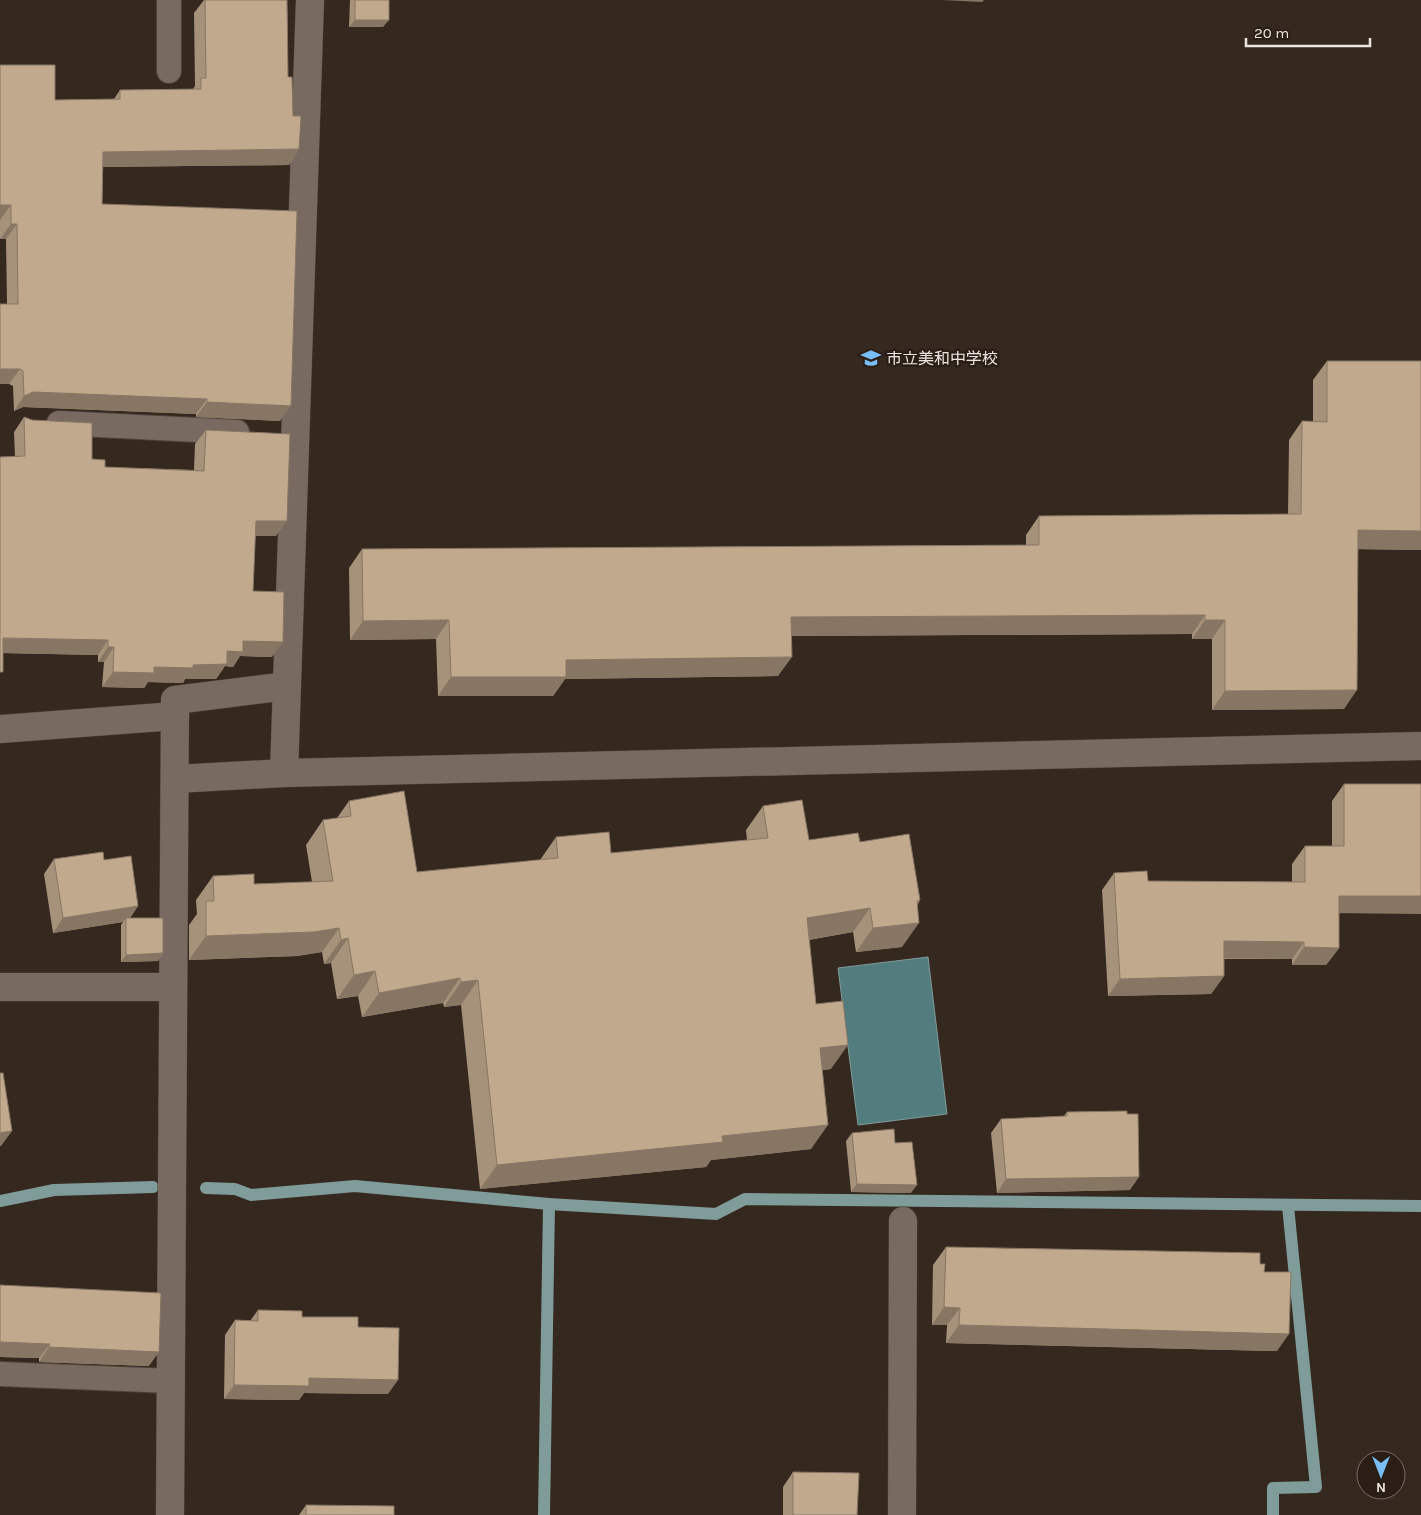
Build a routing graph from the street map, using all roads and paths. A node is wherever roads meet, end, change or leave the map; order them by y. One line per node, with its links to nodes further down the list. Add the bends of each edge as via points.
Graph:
1 (169, 0): 3 (lane)
2 (310, 0): 5 (street)
3 (169, 71)
4 (42, 422): 5 (lane)
5 (276, 435): 6 (street)
6 (287, 686): 7 (street, via 175,700); 10 (street)
7 (175, 716): 8 (street); 11 (street)
8 (0, 729)
9 (1421, 746): 10 (street)
10 (284, 773): 11 (street)
11 (175, 779): 13 (street)
12 (0, 987): 13 (street)
13 (173, 987): 16 (street)
14 (903, 1221): 18 (street)
15 (0, 1374): 16 (lane)
16 (171, 1381): 17 (street)
17 (170, 1515)
18 (902, 1515)

